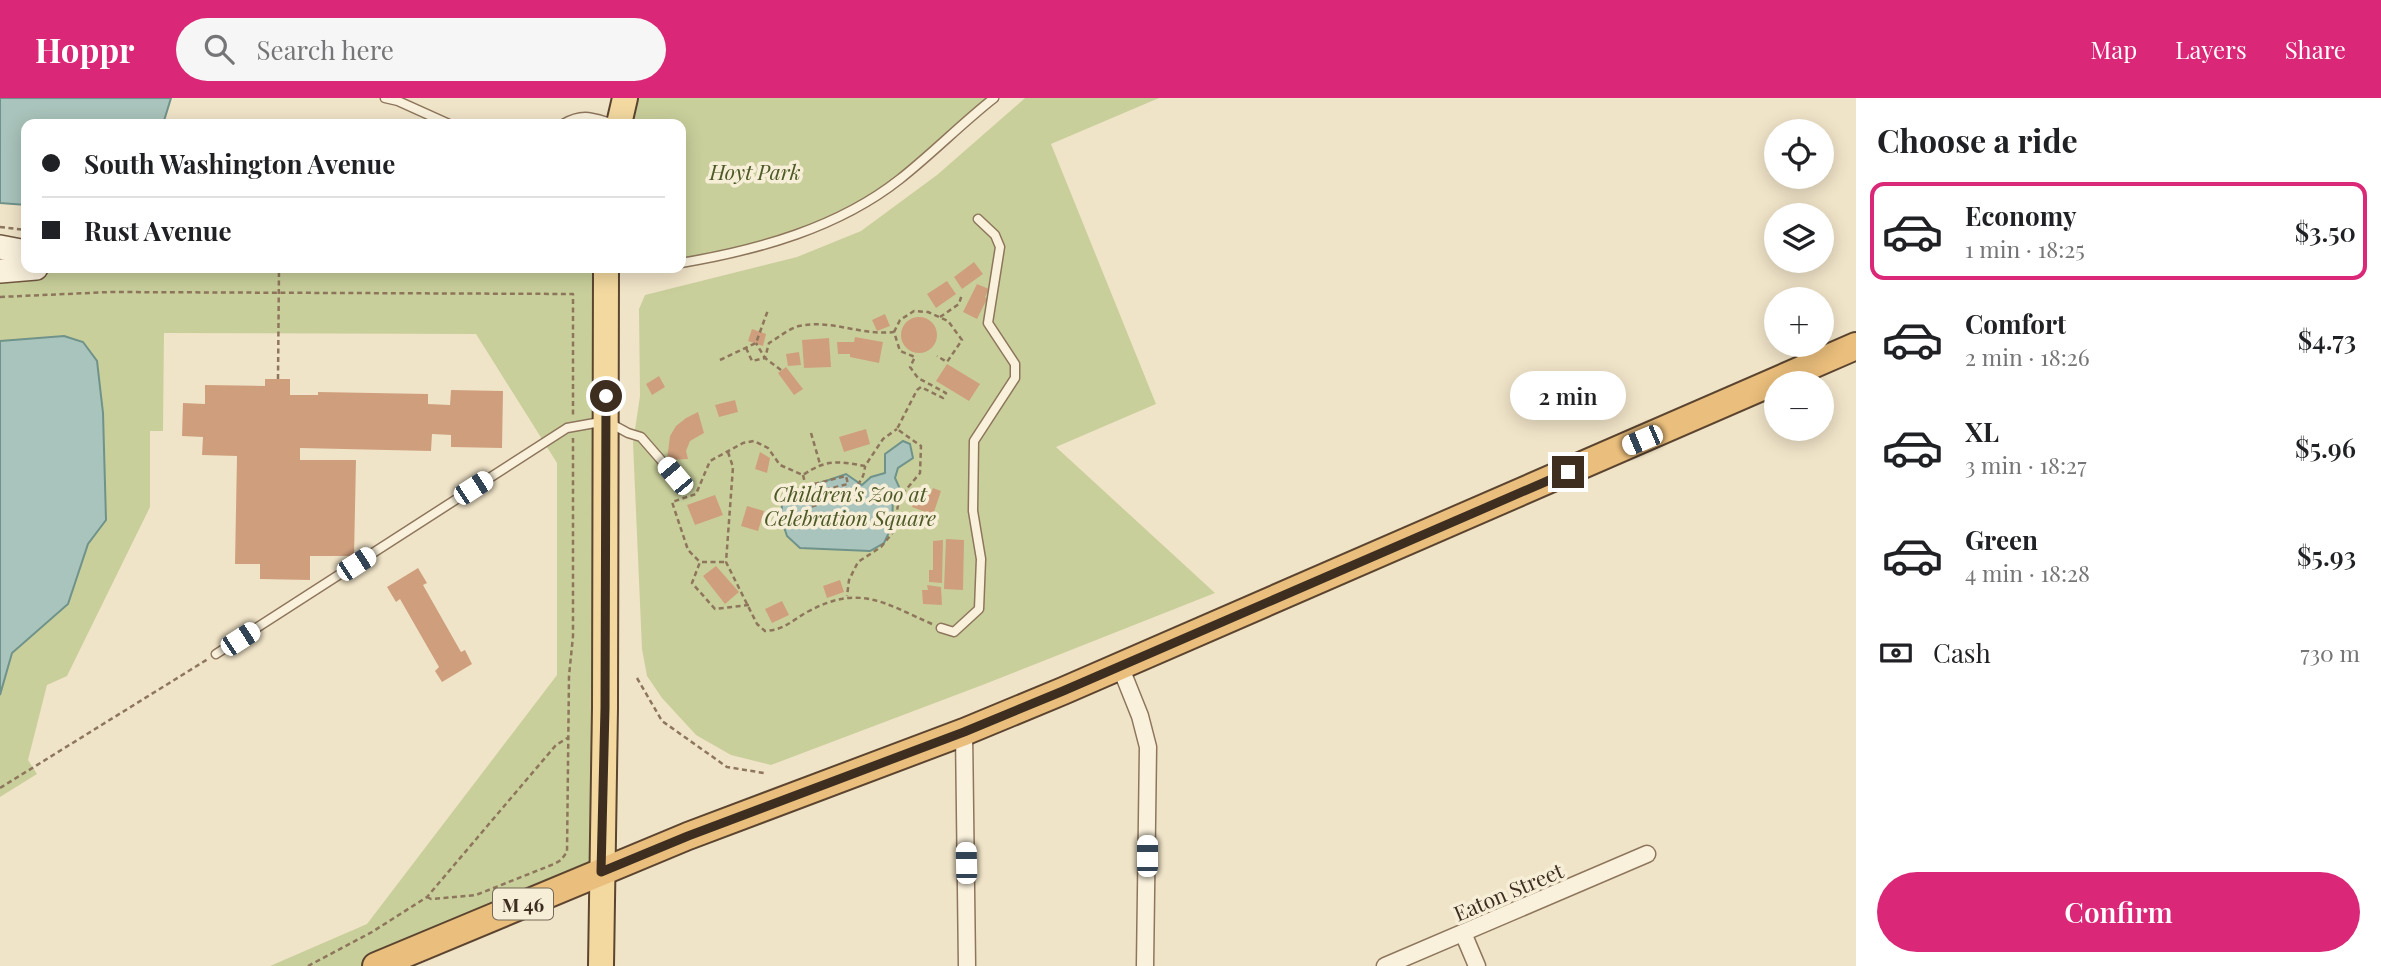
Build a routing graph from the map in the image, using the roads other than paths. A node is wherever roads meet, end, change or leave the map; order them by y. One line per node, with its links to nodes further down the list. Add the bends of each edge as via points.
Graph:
1 (385, 98): 4 (lane)
2 (625, 98): 7 (main road)
3 (995, 98): 11 (lane, via 899,180 858,206 815,228 766,244)
4 (438, 119)
5 (573, 119): 6 (lane)
6 (599, 119)
7 (619, 119)
8 (978, 219): 18 (lane, via 1000,247 988,323 1015,364 1015,378 974,440 979,609 954,632)
9 (0, 247): 10 (main road)
10 (21, 251)
11 (686, 261)
12 (21, 269): 13 (main road)
13 (0, 271)
14 (606, 273): 16 (main road)
15 (1856, 346): 20 (highway, M 46)
16 (606, 421): 17 (lane, via 640,437); 19 (lane, via 567,428); 23 (main road)
17 (675, 476)
18 (941, 628)
19 (216, 654)
20 (1120, 666): 21 (highway, M 46); 28 (street, via 1148,747)
21 (964, 732): 23 (highway, M 46); 27 (street)
22 (1647, 853): 24 (street, Eaton Street)
23 (601, 872): 25 (highway, M 46); 26 (main road)
24 (1463, 933): 29 (street, Eaton Street); 30 (street)
25 (382, 965)
26 (601, 966)
27 (967, 966)
28 (1146, 966)
29 (1385, 966)
30 (1477, 966)

